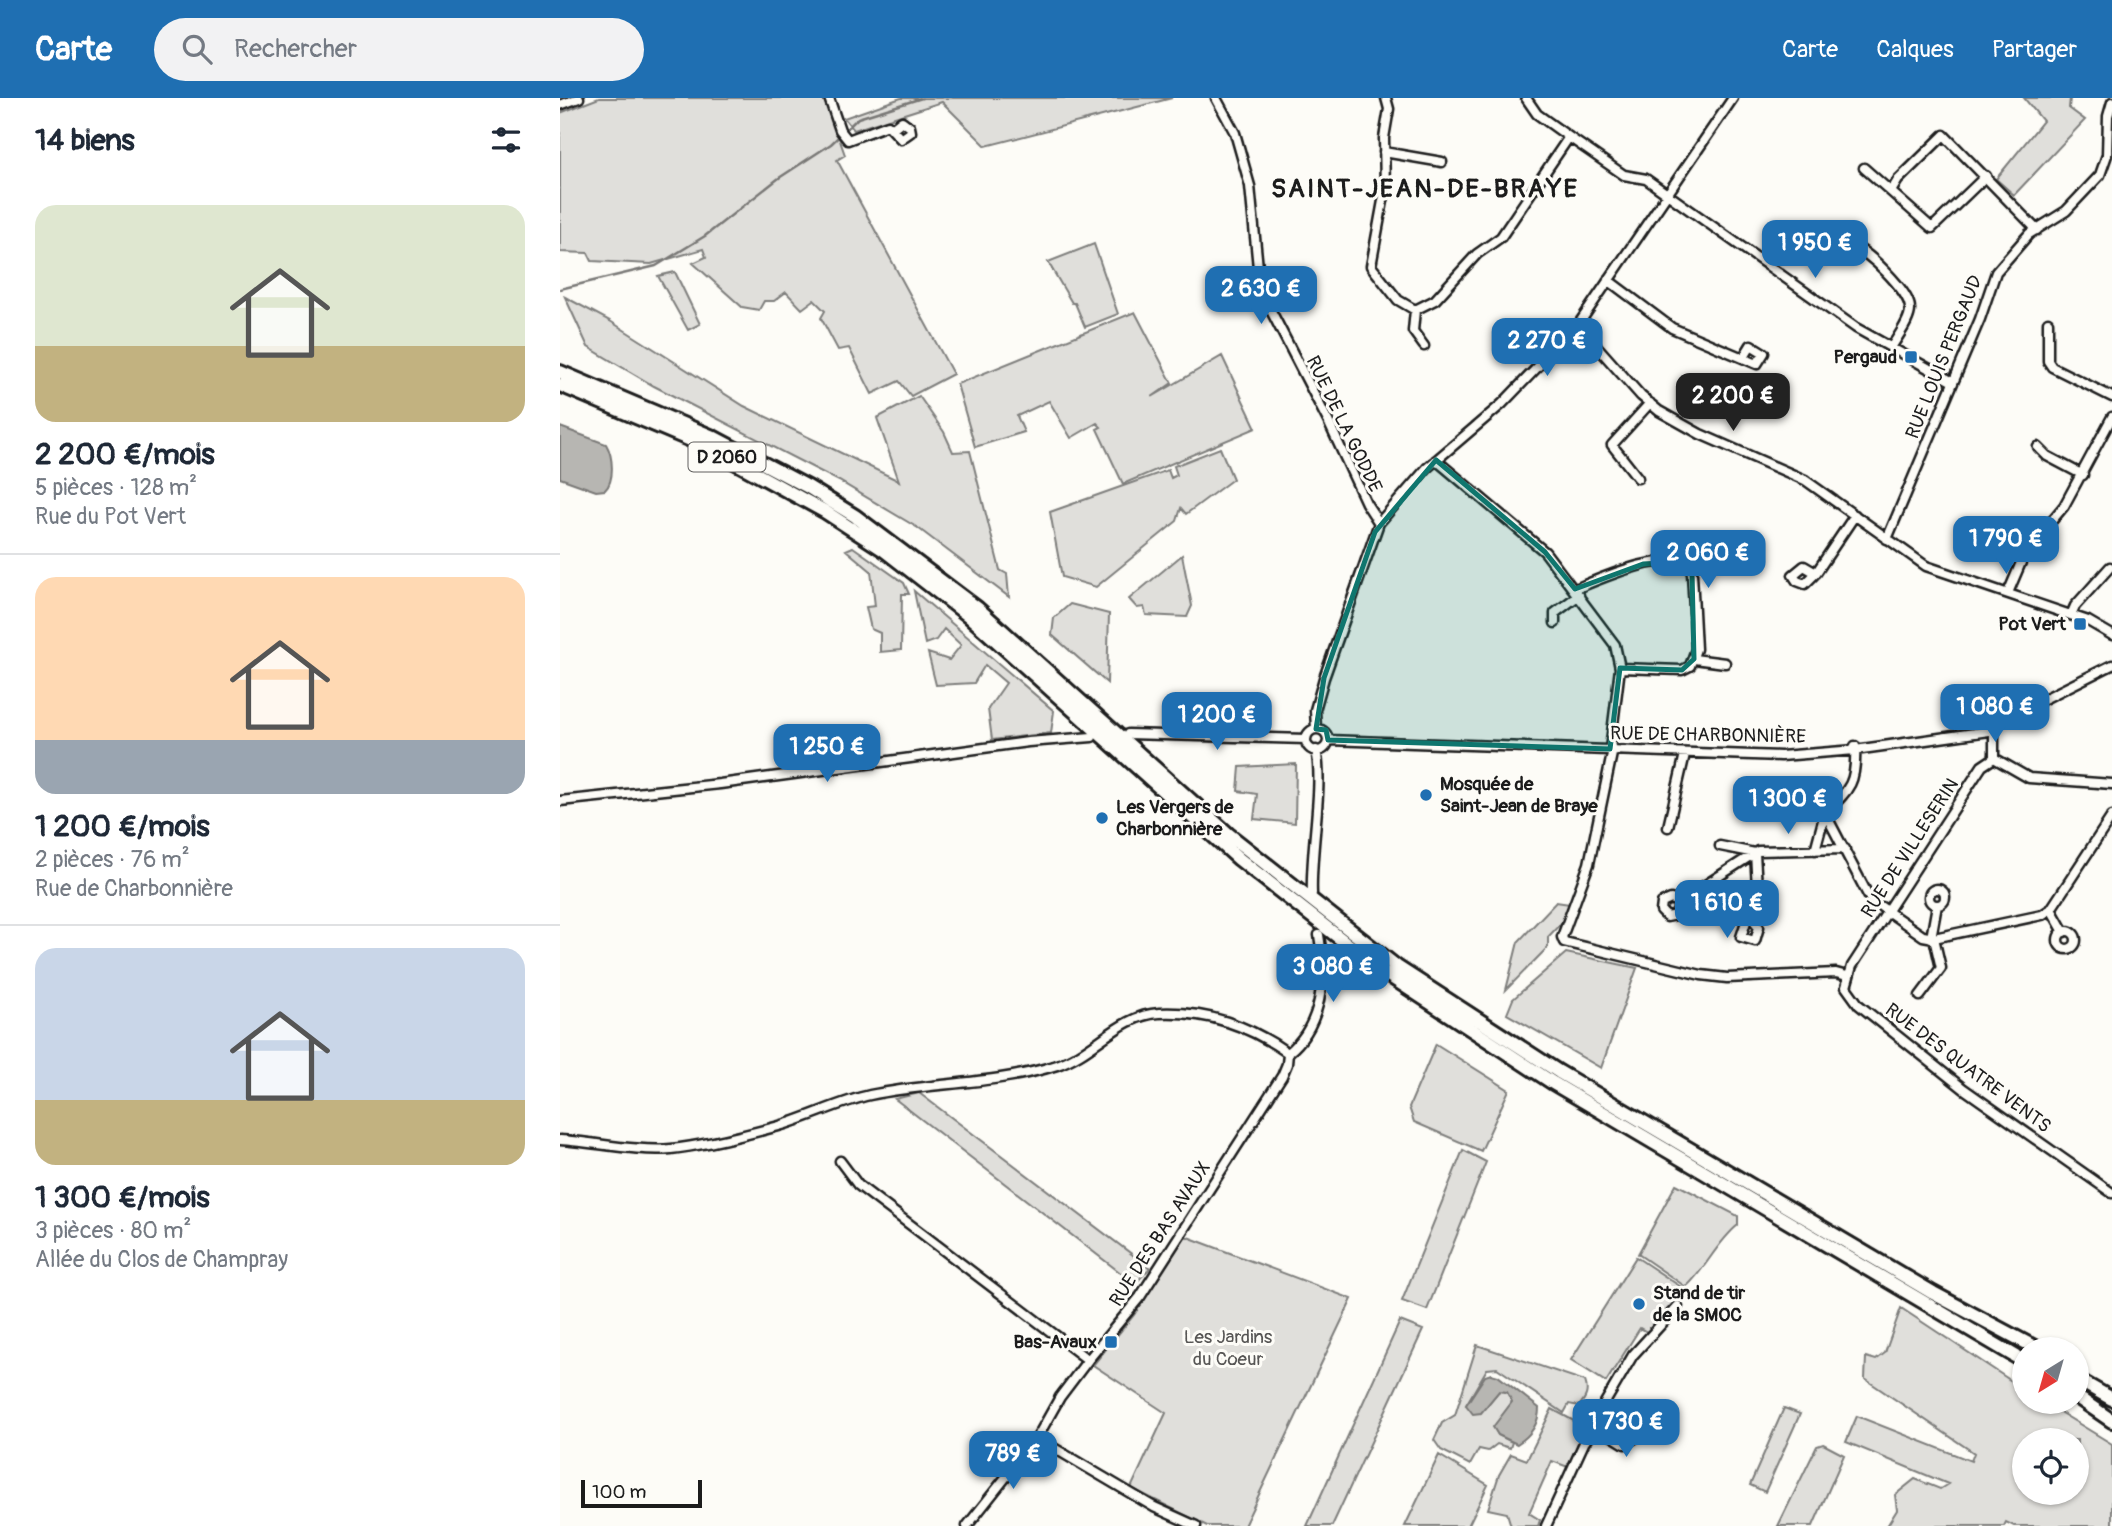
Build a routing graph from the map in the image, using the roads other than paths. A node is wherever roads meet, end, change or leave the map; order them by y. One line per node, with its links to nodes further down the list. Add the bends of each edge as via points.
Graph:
1 (579, 98): 8 (street)
2 (829, 98): 9 (street, via 842,134 853,138 888,125)
3 (1216, 98): 38 (street, RUE DE LA GODDE, via 1235,133 1250,186 1259,278 1267,303)
4 (1387, 98): 12 (street)
5 (1525, 98): 11 (street, via 1536,114)
6 (1733, 98): 17 (street)
7 (2112, 102): 10 (street, RUE LOUIS PERGAUD)
8 (560, 105)
9 (893, 128)
10 (2110, 133): 18 (street, RUE LOUIS PERGAUD, via 2100,175 2066,211)
11 (1569, 137): 17 (street, via 1624,174 1646,179); 21 (street, via 1501,237 1477,254 1435,300)
12 (1384, 152): 13 (street); 21 (street, via 1385,190 1371,266 1398,300)
13 (1442, 162)
14 (1864, 168): 16 (street)
15 (1986, 176): 16 (street, via 1931,228); 16 (street, via 1941,135); 18 (street)
16 (1892, 190)
17 (1667, 194): 20 (street); 25 (street)
18 (2037, 230): 28 (street, RUE LOUIS PERGAUD, via 1996,272)
19 (1851, 245): 25 (street, via 1860,248 1908,300 1910,313)
20 (1608, 280): 23 (street); 26 (street, via 1672,328)
21 (1415, 310): 24 (street, via 1413,331)
22 (2048, 322): 30 (street, via 2052,367)
23 (1578, 325): 31 (street); 34 (street, via 1502,404)
24 (1424, 346)
25 (1891, 348): 28 (street)
26 (1743, 358)
27 (560, 372): 89 (highway, D 2060, via 713,437 855,516 977,608 1228,834 1397,967 1559,1072)
28 (1953, 382): 39 (street, RUE LOUIS PERGAUD)
29 (560, 385): 93 (highway, D 2060, via 707,447 824,511 884,550 969,616 1239,859 1379,969 1553,1083)
30 (2112, 397)
31 (1650, 403): 36 (street, via 1612,445); 37 (street, via 1700,435 1805,480)
32 (2112, 417): 35 (street)
33 (2038, 447): 35 (street)
34 (1436, 460): 38 (street); 44 (street, via 1545,552)
35 (2083, 475): 45 (street, via 2025,554)
36 (1639, 478)
37 (1855, 515): 39 (street); 43 (street)
38 (1379, 523): 54 (street, via 1324,678 1315,710)
39 (1887, 540): 45 (street, via 1926,566)
40 (1705, 548): 41 (street)
41 (1689, 567): 44 (street, via 1676,561 1643,564); 49 (street)
42 (2110, 567): 46 (street)
43 (1816, 573)
44 (1577, 592): 47 (street, via 1555,613); 52 (street, via 1618,650)
45 (2008, 593): 46 (street)
46 (2071, 615): 48 (street)
47 (1555, 624)
48 (2112, 635)
49 (1695, 659): 50 (street); 52 (street, via 1682,670)
50 (1725, 663)
51 (2112, 665): 53 (street, RUE DE CHARBONNIÈRE)
52 (1620, 668): 60 (street)
53 (1994, 728): 59 (street, RUE DE CHARBONNIÈRE); 63 (street)
54 (1317, 729): 57 (street); 58 (street, via 1326,733)
55 (1128, 734): 57 (street)
56 (1092, 737): 65 (street)
57 (1306, 739): 61 (street)
58 (1328, 740): 60 (street, RUE DE CHARBONNIÈRE); 61 (street, via 1323,749)
59 (1855, 748): 62 (street, RUE DE CHARBONNIÈRE, via 1781,756); 66 (street, via 1851,788)
60 (1611, 749): 62 (street, RUE DE CHARBONNIÈRE); 82 (street, via 1588,864 1564,942 1701,975 1727,978 1826,972)
61 (1316, 750): 73 (street)
62 (1685, 754): 68 (street)
63 (1994, 758): 64 (street, via 2033,779); 77 (street, RUE DE VILLESERIN, via 1982,765)
64 (2112, 784)
65 (560, 801)
66 (1825, 813): 70 (street); 71 (street)
67 (2112, 816): 76 (street)
68 (1668, 827)
69 (1720, 846): 72 (street)
70 (1845, 849): 71 (street); 77 (street, via 1870,899)
71 (1815, 850): 72 (street)
72 (1755, 853): 74 (street); 78 (street, via 1757,888)
73 (1312, 892)
74 (1679, 902)
75 (1937, 905): 81 (street)
76 (2051, 909): 79 (street); 81 (street, via 2042,915)
77 (1888, 912): 81 (street); 82 (street, RUE DE VILLESERIN)
78 (1750, 916)
79 (2064, 932)
80 (1319, 935): 85 (street, RUE DES BAS AVAUX, via 1324,962 1321,993 1311,1026)
81 (1933, 938): 84 (street, via 1941,968)
82 (1847, 976): 83 (street, RUE DE VILLESERIN)
83 (1846, 987): 88 (street, RUE DES QUATRE VENTS, via 1859,1005 1964,1089)
84 (1920, 996)
85 (1288, 1053): 86 (street, via 1231,1021 1206,1015 1146,1015 1057,1065 984,1082 867,1096 779,1126 670,1149); 94 (street, RUE DES BAS AVAUX, via 1282,1076 1140,1297)
86 (560, 1140)
87 (840, 1161): 94 (street, via 858,1185)
88 (2112, 1193)
89 (1933, 1293): 91 (highway); 92 (highway, D 2060)
90 (1678, 1306): 103 (street, via 1622,1370)
91 (2016, 1337)
92 (2012, 1349)
93 (2012, 1351)
94 (1088, 1360): 105 (street, RUE DES BAS AVAUX)
95 (2090, 1377): 97 (highway)
96 (2090, 1386): 98 (highway)
97 (2112, 1390)
98 (2112, 1399)
99 (2090, 1402): 101 (highway)
100 (2090, 1405): 102 (highway)
101 (2112, 1413)
102 (2112, 1421)
103 (1596, 1426): 104 (street, via 1625,1444 1644,1431); 108 (street)
104 (1668, 1432)
105 (1037, 1438): 106 (street, RUE DES BAS AVAUX); 107 (street, via 1154,1507)
106 (967, 1526)
107 (1196, 1526)
108 (1546, 1526)

